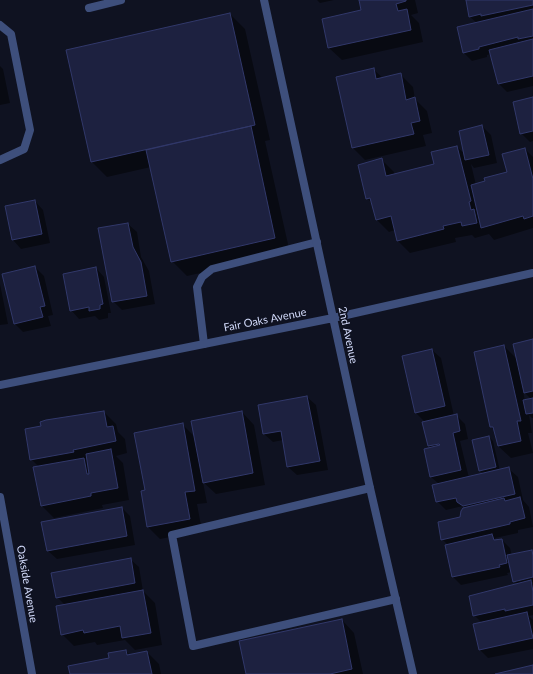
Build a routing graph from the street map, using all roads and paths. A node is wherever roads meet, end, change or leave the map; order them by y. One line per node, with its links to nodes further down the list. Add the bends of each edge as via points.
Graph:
1 (121, 0): 3 (street)
2 (264, 0): 6 (street, 2nd Avenue)
3 (89, 8)
4 (0, 25): 5 (street, via 11,34 30,130 24,149)
5 (0, 160)
6 (317, 242): 8 (street, 2nd Avenue); 9 (street, via 212,269 202,277 197,287)
7 (533, 273): 8 (street, Fair Oaks Avenue)
8 (333, 318): 9 (street, Fair Oaks Avenue); 11 (street, 2nd Avenue)
9 (204, 344): 10 (street, Fair Oaks Avenue)
10 (0, 385)
11 (370, 488): 13 (street, 2nd Avenue); 13 (street, via 172,535 193,646)
12 (0, 497): 14 (street, Oakside Avenue)
13 (396, 600): 15 (street, 2nd Avenue)
14 (32, 674)
15 (413, 674)

